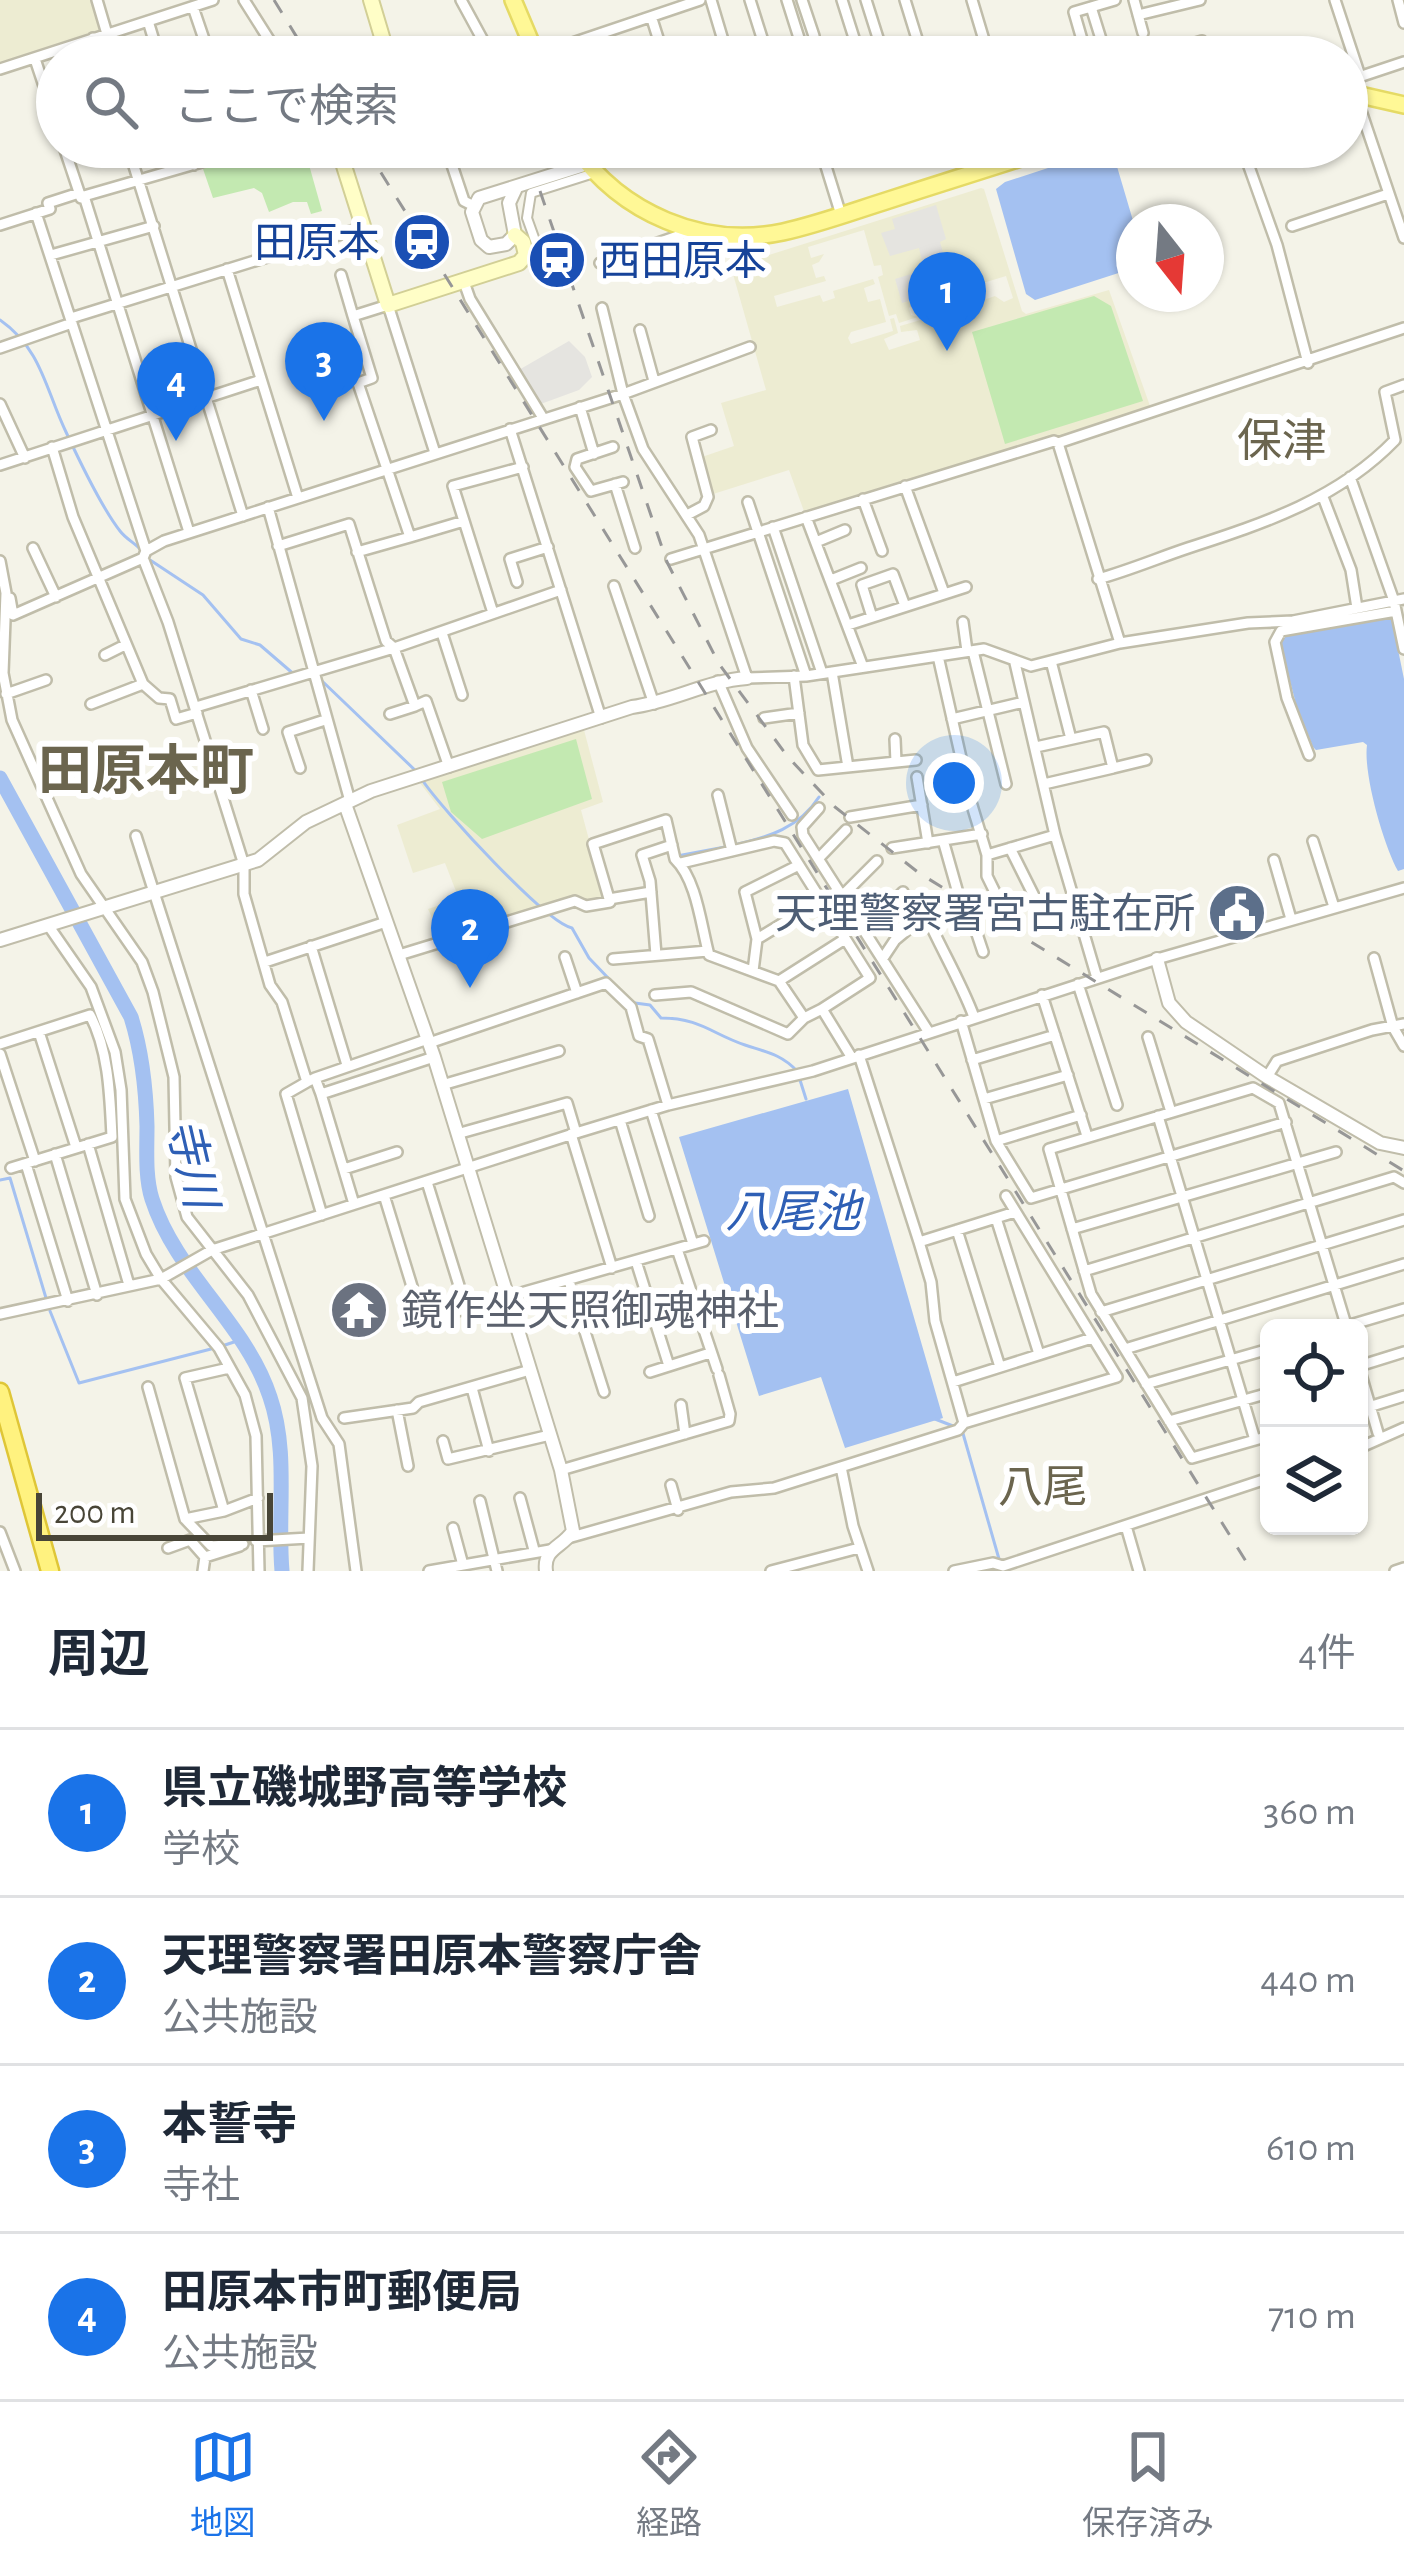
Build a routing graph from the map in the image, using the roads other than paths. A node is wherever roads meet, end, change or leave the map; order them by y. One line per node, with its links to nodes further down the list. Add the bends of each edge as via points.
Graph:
1 (98, 0): 29 (street)
2 (213, 0): 22 (street)
3 (244, 0): 33 (street)
4 (371, 0): 34 (main road)
5 (461, 0): 35 (street)
6 (513, 0): 36 (main road)
7 (700, 0): 25 (street)
8 (711, 0): 39 (street)
9 (750, 0): 40 (street)
10 (788, 0): 41 (street)
11 (802, 0): 42 (street)
12 (842, 0): 43 (street)
13 (866, 0): 44 (street)
14 (905, 0): 45 (street)
15 (972, 0): 46 (street)
16 (1115, 0): 23 (street)
17 (1134, 0): 24 (street)
18 (1200, 0): 24 (street)
19 (1335, 0): 49 (street)
20 (1398, 0): 27 (street)
21 (1072, 6): 23 (street); 47 (street)
22 (194, 7): 26 (street); 32 (street)
23 (1091, 7): 48 (street)
24 (1138, 16): 28 (street)
25 (652, 19): 37 (street); 38 (street)
26 (148, 21): 29 (street); 31 (street)
27 (1404, 23)
28 (1143, 33)
29 (107, 34): 30 (street)
30 (100, 36)
31 (153, 36)
32 (203, 36)
33 (267, 36)
34 (382, 36)
35 (481, 36)
36 (526, 36)
37 (598, 36)
38 (657, 36)
39 (722, 36)
40 (761, 36)
41 (799, 36)
42 (814, 36)
43 (853, 36)
44 (877, 36)
45 (916, 36)
46 (983, 36)
47 (1081, 36)
48 (1100, 36)
49 (1347, 36)
50 (35, 59): 52 (street)
51 (1404, 62): 53 (street)
52 (0, 69)
53 (1368, 73)
54 (1368, 94): 55 (main road)
55 (1404, 105)
56 (1368, 139): 68 (street)
57 (72, 168): 69 (street)
58 (135, 168): 66 (street)
59 (184, 168): 66 (street)
60 (345, 168): 76 (main road)
61 (453, 168): 70 (street)
62 (591, 168): 67 (street); 77 (main road, via 628,201); 82 (street, via 531,194 527,218)
63 (826, 168): 72 (street)
64 (989, 168): 72 (main road)
65 (1249, 168): 97 (street)
66 (140, 181): 69 (street); 74 (street)
67 (516, 188): 70 (street); 78 (street, via 509,203)
68 (1388, 194): 75 (street); 79 (street)
69 (82, 195): 71 (street); 80 (street)
70 (472, 205): 78 (street, via 485,244 497,247)
71 (36, 213): 73 (street); 81 (street)
72 (841, 215): 77 (main road, via 754,236)
73 (0, 225)
74 (154, 226): 80 (street); 87 (street)
75 (1292, 226)
76 (364, 227): 84 (street); 89 (main road)
77 (695, 230): 83 (street)
78 (515, 235): 86 (main road, via 524,242 524,260)
79 (1404, 238)
80 (98, 242): 81 (street); 88 (street)
81 (51, 255): 92 (street)
82 (541, 257)
83 (600, 263)
84 (227, 269): 87 (street); 98 (street)
85 (341, 275): 91 (street)
86 (464, 282): 89 (main road); 106 (street)
87 (173, 286): 88 (street); 102 (street)
88 (116, 303): 92 (street); 105 (street)
89 (388, 305): 91 (street); 113 (street)
90 (602, 308): 101 (street)
91 (353, 316): 118 (street, via 372,378 358,383)
92 (72, 320): 96 (street); 107 (street)
93 (1404, 328): 97 (street)
94 (640, 330): 99 (street)
95 (750, 346): 99 (street)
96 (0, 348)
97 (1308, 363): 110 (street)
98 (261, 380): 102 (street); 122 (street)
99 (654, 381): 101 (street)
100 (1404, 386): 119 (street, via 1384,392 1395,440)
101 (623, 394): 104 (street); 126 (street, via 644,449)
102 (206, 397): 105 (street); 127 (street)
103 (0, 404): 115 (street)
104 (580, 407): 106 (street); 114 (street)
105 (152, 414): 107 (street); 132 (street)
106 (544, 418): 108 (street)
107 (105, 429): 111 (street); 143 (street)
108 (510, 429): 113 (street); 117 (street)
109 (711, 430): 126 (street, via 692,437 708,497)
110 (1058, 443): 120 (street); 148 (street)
111 (52, 447): 115 (street); 147 (street)
112 (613, 447): 114 (street)
113 (434, 453): 118 (street)
114 (594, 454): 139 (street, via 574,467 591,491 619,483)
115 (26, 458): 116 (street)
116 (0, 465)
117 (523, 467): 129 (street, via 453,486); 137 (street)
118 (388, 469): 122 (street); 134 (street)
119 (1350, 478): 121 (street); 157 (street)
120 (905, 485): 123 (street); 155 (street)
121 (1323, 497): 148 (street); 159 (street)
122 (298, 498): 125 (street)
123 (863, 499): 128 (street); 142 (street)
124 (748, 502): 133 (street)
125 (268, 507): 127 (street); 136 (street)
126 (687, 515): 140 (street)
127 (243, 516): 132 (street)
128 (806, 517): 130 (street); 135 (street)
129 (464, 521): 134 (street); 160 (street)
130 (773, 527): 133 (street); 175 (street)
131 (845, 530): 135 (street)
132 (189, 532): 143 (street)
133 (758, 532): 140 (street); 177 (street)
134 (410, 537): 141 (street)
135 (816, 542): 149 (street)
136 (278, 546): 141 (street, via 350,524); 176 (street)
137 (548, 547): 150 (street, via 510,559); 153 (street)
138 (33, 548): 156 (street)
139 (634, 548)
140 (705, 549): 144 (street); 178 (street)
141 (357, 551): 167 (street)
142 (882, 551)
143 (145, 555): 147 (street); 189 (street)
144 (671, 559)
145 (0, 561): 154 (street)
146 (861, 568): 149 (street)
147 (97, 578): 156 (street); 166 (street)
148 (1098, 578): 165 (street)
149 (831, 580): 163 (street)
150 (517, 582)
151 (614, 586): 187 (street)
152 (966, 587): 155 (street)
153 (562, 590): 160 (street); 193 (street)
154 (6, 593): 156 (street, via 13,615); 183 (street)
155 (944, 593): 158 (street)
156 (56, 597)
157 (1398, 604): 159 (street); 168 (street); 201 (street, via 1281,631 1275,641)
158 (904, 606): 161 (street); 161 (street, via 893,574 862,585)
159 (1357, 608): 165 (street)
160 (494, 613): 164 (street)
161 (872, 616): 163 (street)
162 (963, 622): 169 (street)
163 (848, 625): 174 (street)
164 (442, 633): 167 (street); 184 (street)
165 (1120, 643): 172 (street)
166 (125, 645): 170 (street); 181 (street)
167 (394, 648): 176 (street); 188 (street)
168 (1404, 649)
169 (970, 651): 171 (street); 173 (street); 190 (street)
170 (105, 656)
171 (938, 656): 174 (street); 195 (street)
172 (1051, 661): 173 (street); 199 (street)
173 (1015, 663): 185 (street)
174 (863, 667): 175 (street)
175 (827, 673): 177 (street); 206 (street)
176 (313, 675): 182 (street); 196 (street)
177 (800, 676): 178 (street); 191 (street)
178 (747, 678): 180 (street)
179 (46, 680): 183 (street)
180 (718, 681): 187 (street); 216 (street, via 747,748)
181 (143, 684): 186 (street); 189 (street, via 170,699 176,719)
182 (251, 690): 189 (street); 197 (street)
183 (6, 694): 246 (street, via 23,750)
184 (462, 694)
185 (1024, 702): 190 (street); 200 (street)
186 (91, 704)
187 (653, 704): 193 (street)
188 (415, 706): 192 (street); 205 (street, via 426,701)
189 (196, 710): 234 (street)
190 (988, 710): 195 (street); 210 (street)
191 (799, 713): 194 (street); 206 (street, via 803,745 818,770)
192 (391, 714)
193 (601, 718): 205 (street)
194 (764, 718)
195 (952, 719): 219 (street)
196 (325, 720): 207 (street, via 288,732); 213 (street)
197 (263, 729)
198 (895, 739): 204 (street)
199 (1071, 739): 200 (street); 208 (street, via 1104,732)
200 (1036, 747): 211 (street)
201 (1310, 755)
202 (916, 760): 204 (street)
203 (1146, 760): 208 (street)
204 (896, 761): 206 (street)
205 (449, 767): 213 (street)
206 (848, 767)
207 (300, 768)
208 (1113, 768): 211 (street)
209 (917, 776): 214 (street)
210 (1006, 784)
211 (1044, 784): 220 (street)
212 (718, 795): 226 (street)
213 (347, 803): 234 (street); 249 (street)
214 (922, 805): 217 (street); 224 (street)
215 (819, 808): 230 (street, via 802,827)
216 (792, 815)
217 (850, 817)
218 (846, 830): 230 (street)
219 (982, 834): 222 (street); 229 (street)
220 (1055, 835): 228 (street); 268 (street)
221 (136, 836): 237 (street)
222 (943, 840): 224 (street); 243 (street)
223 (1313, 841): 245 (street)
224 (928, 842): 227 (street)
225 (672, 845): 233 (street); 238 (street, via 642,855); 241 (street, via 666,820 593,844)
226 (731, 848): 233 (street); 235 (street, via 785,843)
227 (892, 848)
228 (1010, 848): 229 (street); 244 (street)
229 (987, 855): 251 (street, via 987,876)
230 (819, 859): 240 (street)
231 (1274, 860): 248 (street)
232 (877, 861): 240 (street)
233 (681, 863): 257 (street)
234 (244, 865): 237 (street); 266 (street, via 244,894)
235 (799, 865): 242 (street); 253 (street, via 745,892)
236 (1404, 888): 245 (street)
237 (156, 892): 246 (street); 336 (street)
238 (651, 892): 241 (street); 260 (street)
239 (903, 892): 252 (street)
240 (842, 896): 252 (street)
241 (609, 899): 259 (street, via 586,907 575,901)
242 (821, 900): 253 (street); 254 (street)
243 (965, 900)
244 (1036, 900)
245 (1334, 907): 248 (street)
246 (103, 909): 250 (street); 341 (street, via 142,962 153,992 174,1077 176,1177 187,1217)
247 (926, 914): 258 (street, via 943,900 957,909 972,919); 262 (street); 275 (street)
248 (1291, 919): 265 (street)
249 (386, 922): 256 (street); 259 (street)
250 (49, 925): 255 (street); 346 (street, via 103,1012 122,1090 125,1199)
251 (1012, 927)
252 (864, 931): 262 (street)
253 (757, 939): 267 (street)
254 (845, 939): 269 (street); 274 (street, via 869,977)
255 (0, 940)
256 (311, 946): 266 (street); 290 (street)
257 (708, 951): 260 (street); 267 (street)
258 (983, 952)
259 (398, 955): 285 (street)
260 (656, 955): 264 (street)
261 (565, 957): 271 (street)
262 (883, 958): 279 (street)
263 (1374, 958): 278 (street)
264 (613, 959)
265 (1157, 959): 268 (street); 292 (street, via 1168,1003)
266 (265, 962): 293 (street)
267 (753, 971): 269 (street)
268 (1097, 978): 270 (street)
269 (778, 981): 276 (street)
270 (1078, 984): 273 (street); 299 (street)
271 (577, 993): 285 (street); 298 (street, via 606,983 631,1007)
272 (655, 995): 276 (street, via 691,992 788,1034)
273 (1042, 995): 275 (street); 281 (street)
274 (822, 1009): 276 (street); 288 (street)
275 (974, 1017): 277 (street)
276 (804, 1018)
277 (961, 1021): 279 (street); 289 (street)
278 (1399, 1026): 284 (street); 292 (street, via 1277,1061)
279 (928, 1031): 288 (street)
280 (38, 1032): 283 (street); 310 (street); 310 (street, via 90,1015 95,1024 112,1137)
281 (1055, 1036): 289 (street); 291 (street)
282 (1148, 1037): 301 (street)
283 (0, 1044)
284 (1404, 1046)
285 (430, 1047): 290 (street); 294 (street); 296 (street)
286 (559, 1051): 294 (street)
287 (0, 1054): 295 (street)
288 (856, 1056): 298 (street); 338 (street)
289 (972, 1060): 297 (street)
290 (347, 1065): 293 (street)
291 (1068, 1075): 297 (street); 302 (street)
292 (1267, 1077): 311 (street, via 1380,1144)
293 (311, 1080): 296 (street); 330 (street, via 286,1094)
294 (442, 1084): 306 (street)
295 (6, 1091): 316 (street)
296 (321, 1094): 319 (street)
297 (984, 1099): 309 (street)
298 (668, 1106): 300 (street)
299 (1117, 1106)
300 (651, 1111): 304 (street); 340 (street, via 698,1243)
301 (1171, 1112): 303 (street); 305 (street, via 1252,1088 1279,1103)
302 (1081, 1115): 308 (street); 309 (street)
303 (1158, 1116): 308 (street); 315 (street)
304 (620, 1120): 307 (street); 331 (street)
305 (1286, 1122): 315 (street); 317 (street)
306 (457, 1133): 307 (street, via 567,1102); 320 (street)
307 (574, 1134): 320 (street); 344 (street)
308 (1088, 1136): 323 (street, via 1049,1149)
309 (996, 1141): 323 (street, via 1031,1198)
310 (82, 1145): 314 (street); 349 (street)
311 (1404, 1148)
312 (398, 1152): 319 (street)
313 (1336, 1152): 317 (street)
314 (55, 1154): 316 (street); 352 (street)
315 (1170, 1156): 323 (street); 326 (street)
316 (31, 1162): 318 (street); 354 (street)
317 (1297, 1162): 326 (street); 328 (street)
318 (11, 1168)
319 (344, 1169): 327 (street)
320 (466, 1170): 321 (street); 353 (street)
321 (427, 1182): 324 (street); 351 (street)
322 (1404, 1183): 328 (street, via 1394,1177)
323 (1060, 1190): 334 (street)
324 (384, 1195): 327 (street); 359 (street)
325 (1006, 1196): 329 (street)
326 (1183, 1196): 334 (street); 337 (street)
327 (354, 1204): 330 (street)
328 (1309, 1204): 337 (street); 339 (street)
329 (1015, 1212): 332 (street); 363 (street)
330 (322, 1215): 336 (street)
331 (649, 1216)
332 (996, 1218): 335 (street); 368 (street)
333 (1404, 1220): 339 (street)
334 (1072, 1229): 345 (street)
335 (957, 1230): 338 (street); 372 (street)
336 (261, 1234): 341 (street); 432 (street, via 322,1418 339,1444)
337 (1195, 1239): 345 (street); 347 (street)
338 (919, 1242): 376 (street)
339 (1321, 1244): 347 (street); 350 (street)
340 (677, 1249): 342 (street); 367 (street)
341 (210, 1251): 346 (street); 416 (street, via 248,1295 302,1398 312,1466)
342 (636, 1261): 344 (street); 371 (street)
343 (1404, 1264): 350 (street)
344 (612, 1268): 348 (street)
345 (1084, 1271): 356 (street)
346 (163, 1278): 349 (street); 373 (street)
347 (1207, 1279): 356 (street); 360 (street)
348 (569, 1281): 353 (street); 381 (street)
349 (129, 1285): 352 (street)
350 (1334, 1285): 360 (street); 361 (street)
351 (461, 1292)
352 (97, 1295): 354 (street)
353 (507, 1298): 358 (street); 374 (street)
354 (68, 1301): 357 (street)
355 (1404, 1309): 362 (street)
356 (1101, 1312): 364 (street)
357 (0, 1314)
358 (440, 1316)
359 (422, 1318)
360 (1219, 1319): 364 (street); 369 (street)
361 (1342, 1319)
362 (1368, 1320)
363 (1092, 1338): 368 (street); 392 (street, via 1118,1377)
364 (1125, 1348): 377 (street)
365 (1260, 1352): 369 (street)
366 (1404, 1352): 370 (street)
367 (710, 1353): 371 (street); 395 (street, via 729,1421)
368 (1040, 1354): 372 (street)
369 (1231, 1360): 377 (street); 384 (street)
370 (1368, 1364)
371 (669, 1366): 375 (street)
372 (1000, 1366): 376 (street)
373 (230, 1368): 407 (street, via 256,1436); 410 (street, via 185,1378)
374 (530, 1370): 379 (street); 396 (street)
375 (650, 1372)
376 (953, 1382): 392 (street)
377 (1146, 1384): 391 (street)
378 (148, 1387): 412 (street)
379 (472, 1388): 387 (street); 401 (street)
380 (0, 1392): 388 (highway)
381 (604, 1392)
382 (1260, 1396): 384 (street)
383 (1404, 1396): 386 (street)
384 (1243, 1401): 391 (street); 398 (street)
385 (681, 1405): 395 (street)
386 (1368, 1407)
387 (398, 1410): 390 (street); 402 (street)
388 (3, 1414): 429 (highway)
389 (1368, 1414): 394 (street)
390 (344, 1418)
391 (1168, 1421): 398 (street, via 1192,1458)
392 (964, 1423): 403 (street)
393 (1404, 1429): 400 (street)
394 (1378, 1433)
395 (685, 1434): 404 (street)
396 (550, 1435): 401 (street); 404 (street)
397 (1260, 1439): 398 (street)
398 (1255, 1440)
399 (443, 1441): 401 (street, via 448,1459)
400 (1368, 1444)
401 (489, 1451)
402 (408, 1466)
403 (841, 1466): 411 (street); 421 (street)
404 (561, 1470): 417 (street, via 574,1522)
405 (1260, 1481): 413 (street)
406 (671, 1485): 411 (street)
407 (257, 1498): 410 (street); 418 (street)
408 (520, 1498): 422 (street)
409 (480, 1502): 424 (street)
410 (224, 1510): 412 (street)
411 (678, 1510): 417 (street)
412 (185, 1519): 419 (street, via 211,1546)
413 (1126, 1526): 438 (street, via 1003,1566); 439 (street)
414 (453, 1528): 425 (street)
415 (0, 1532): 428 (street)
416 (308, 1538): 418 (street); 431 (street)
417 (568, 1538): 423 (street)
418 (258, 1541): 419 (street); 430 (street)
419 (243, 1544): 426 (street)
420 (168, 1548): 426 (street, via 190,1540)
421 (859, 1548): 436 (street); 437 (street)
422 (534, 1550): 423 (street); 424 (street)
423 (550, 1550): 435 (street)
424 (494, 1558): 425 (street); 434 (street)
425 (463, 1564): 433 (street)
426 (207, 1566)
427 (1404, 1568): 440 (street)
428 (15, 1571)
429 (50, 1571)
430 (259, 1571)
431 (308, 1571)
432 (356, 1571)
433 (429, 1571)
434 (497, 1571)
435 (546, 1571)
436 (771, 1571)
437 (868, 1571)
438 (954, 1571)
439 (1139, 1571)
440 (1395, 1571)

